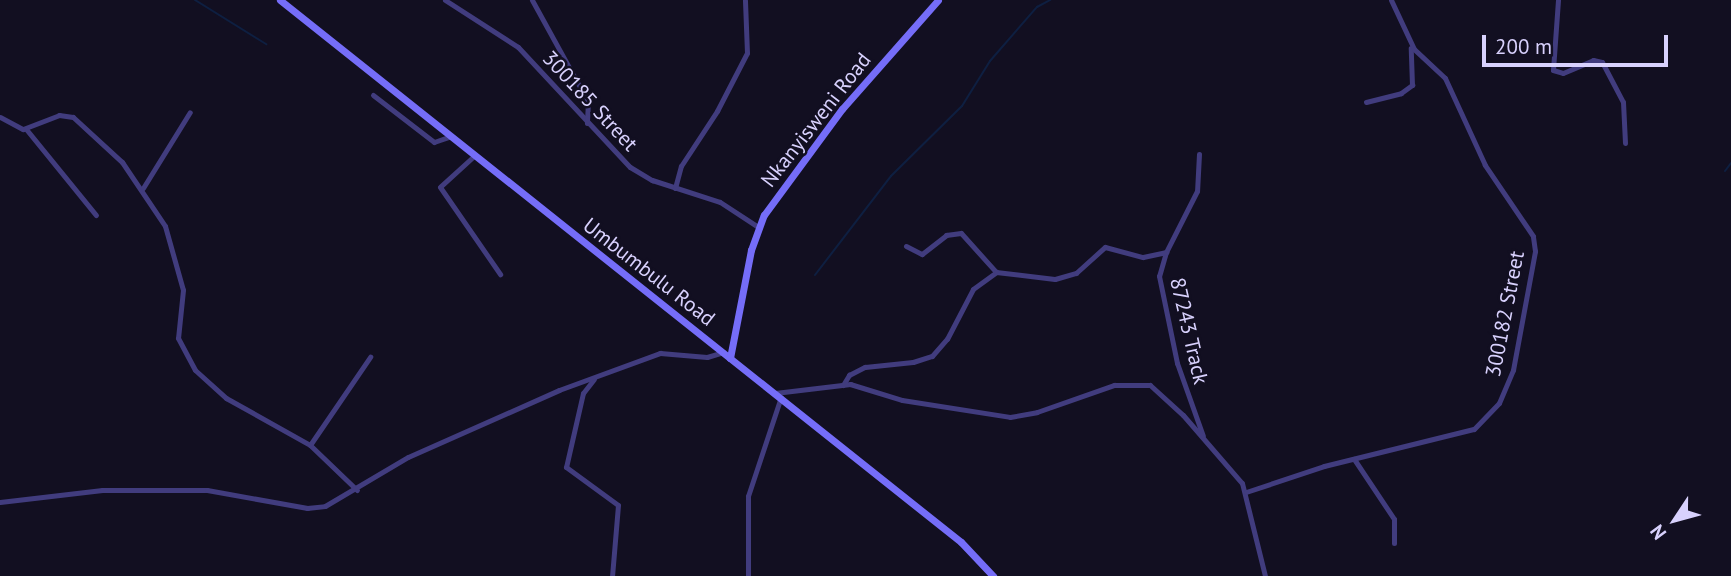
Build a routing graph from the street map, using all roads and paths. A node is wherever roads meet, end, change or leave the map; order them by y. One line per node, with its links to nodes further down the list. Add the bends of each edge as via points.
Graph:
1 (280, 0): 15 (main road, Umbumbulu Road)
2 (445, 0): 13 (street, 300185 Street, via 518,47)
3 (532, 0): 13 (street, via 588,102)
4 (744, 0): 20 (street, via 747,53 681,166)
5 (939, 0): 22 (main road, Nkanyisweni Road, via 819,138)
6 (1391, 0): 8 (street, 300182 Street)
7 (1558, 0): 16 (street, via 1553,70 1563,73 1593,60 1602,62 1623,102)
8 (1411, 44): 10 (street, via 1412,85); 35 (street, 300182 Street, via 1445,78 1485,164 1530,230 1535,251 1513,370 1492,414 1460,435)
9 (373, 95): 15 (street, via 434,142)
10 (1366, 102)
11 (190, 112): 19 (street)
12 (0, 117): 14 (street)
13 (587, 124): 20 (street, 300185 Street, via 630,167)
14 (26, 129): 19 (street, via 53,116 73,117); 21 (street)
15 (451, 136): 18 (main road, Umbumbulu Road)
16 (1625, 143)
17 (1199, 154): 24 (street, 87243 Track, via 1197,191)
18 (475, 155): 26 (street, via 440,187); 27 (main road, Umbumbulu Road)
19 (143, 188): 34 (street, via 165,226 183,290 178,338 187,358 208,386)
20 (675, 188): 22 (street, 300185 Street, via 720,202)
21 (96, 215)
22 (758, 227): 29 (main road, Nkanyisweni Road)
23 (906, 246): 25 (street, via 922,254 946,235 961,233)
24 (1166, 252): 25 (street, via 1143,257 1105,247 1076,273 1055,279); 33 (street, 87243 Track, via 1159,269 1160,291 1177,363)
25 (996, 272): 31 (street, via 973,289 947,339 932,356 865,367 849,375)
26 (500, 274)
27 (723, 352): 29 (main road, Umbumbulu Road); 30 (street, via 707,357 660,352)
28 (370, 357): 34 (street)
29 (730, 358): 32 (main road, Umbumbulu Road)
30 (596, 377): 36 (street, via 408,457); 40 (street, via 583,393 567,469 618,505)
31 (843, 385): 32 (street); 33 (street, via 864,386 902,400 1010,416 1136,382 1164,395)
32 (778, 395): 41 (street, via 748,496); 42 (main road, Umbumbulu Road, via 961,542)
33 (1204, 439): 37 (street)
34 (310, 445): 36 (street)
35 (1354, 459): 37 (street, 300182 Street); 39 (street, via 1394,519)
36 (357, 490): 38 (street, via 335,503 312,508 207,490 93,491)
37 (1246, 492): 43 (street)
38 (0, 502)
39 (1394, 542)
40 (612, 576)
41 (748, 576)
42 (993, 576)
43 (1265, 576)

